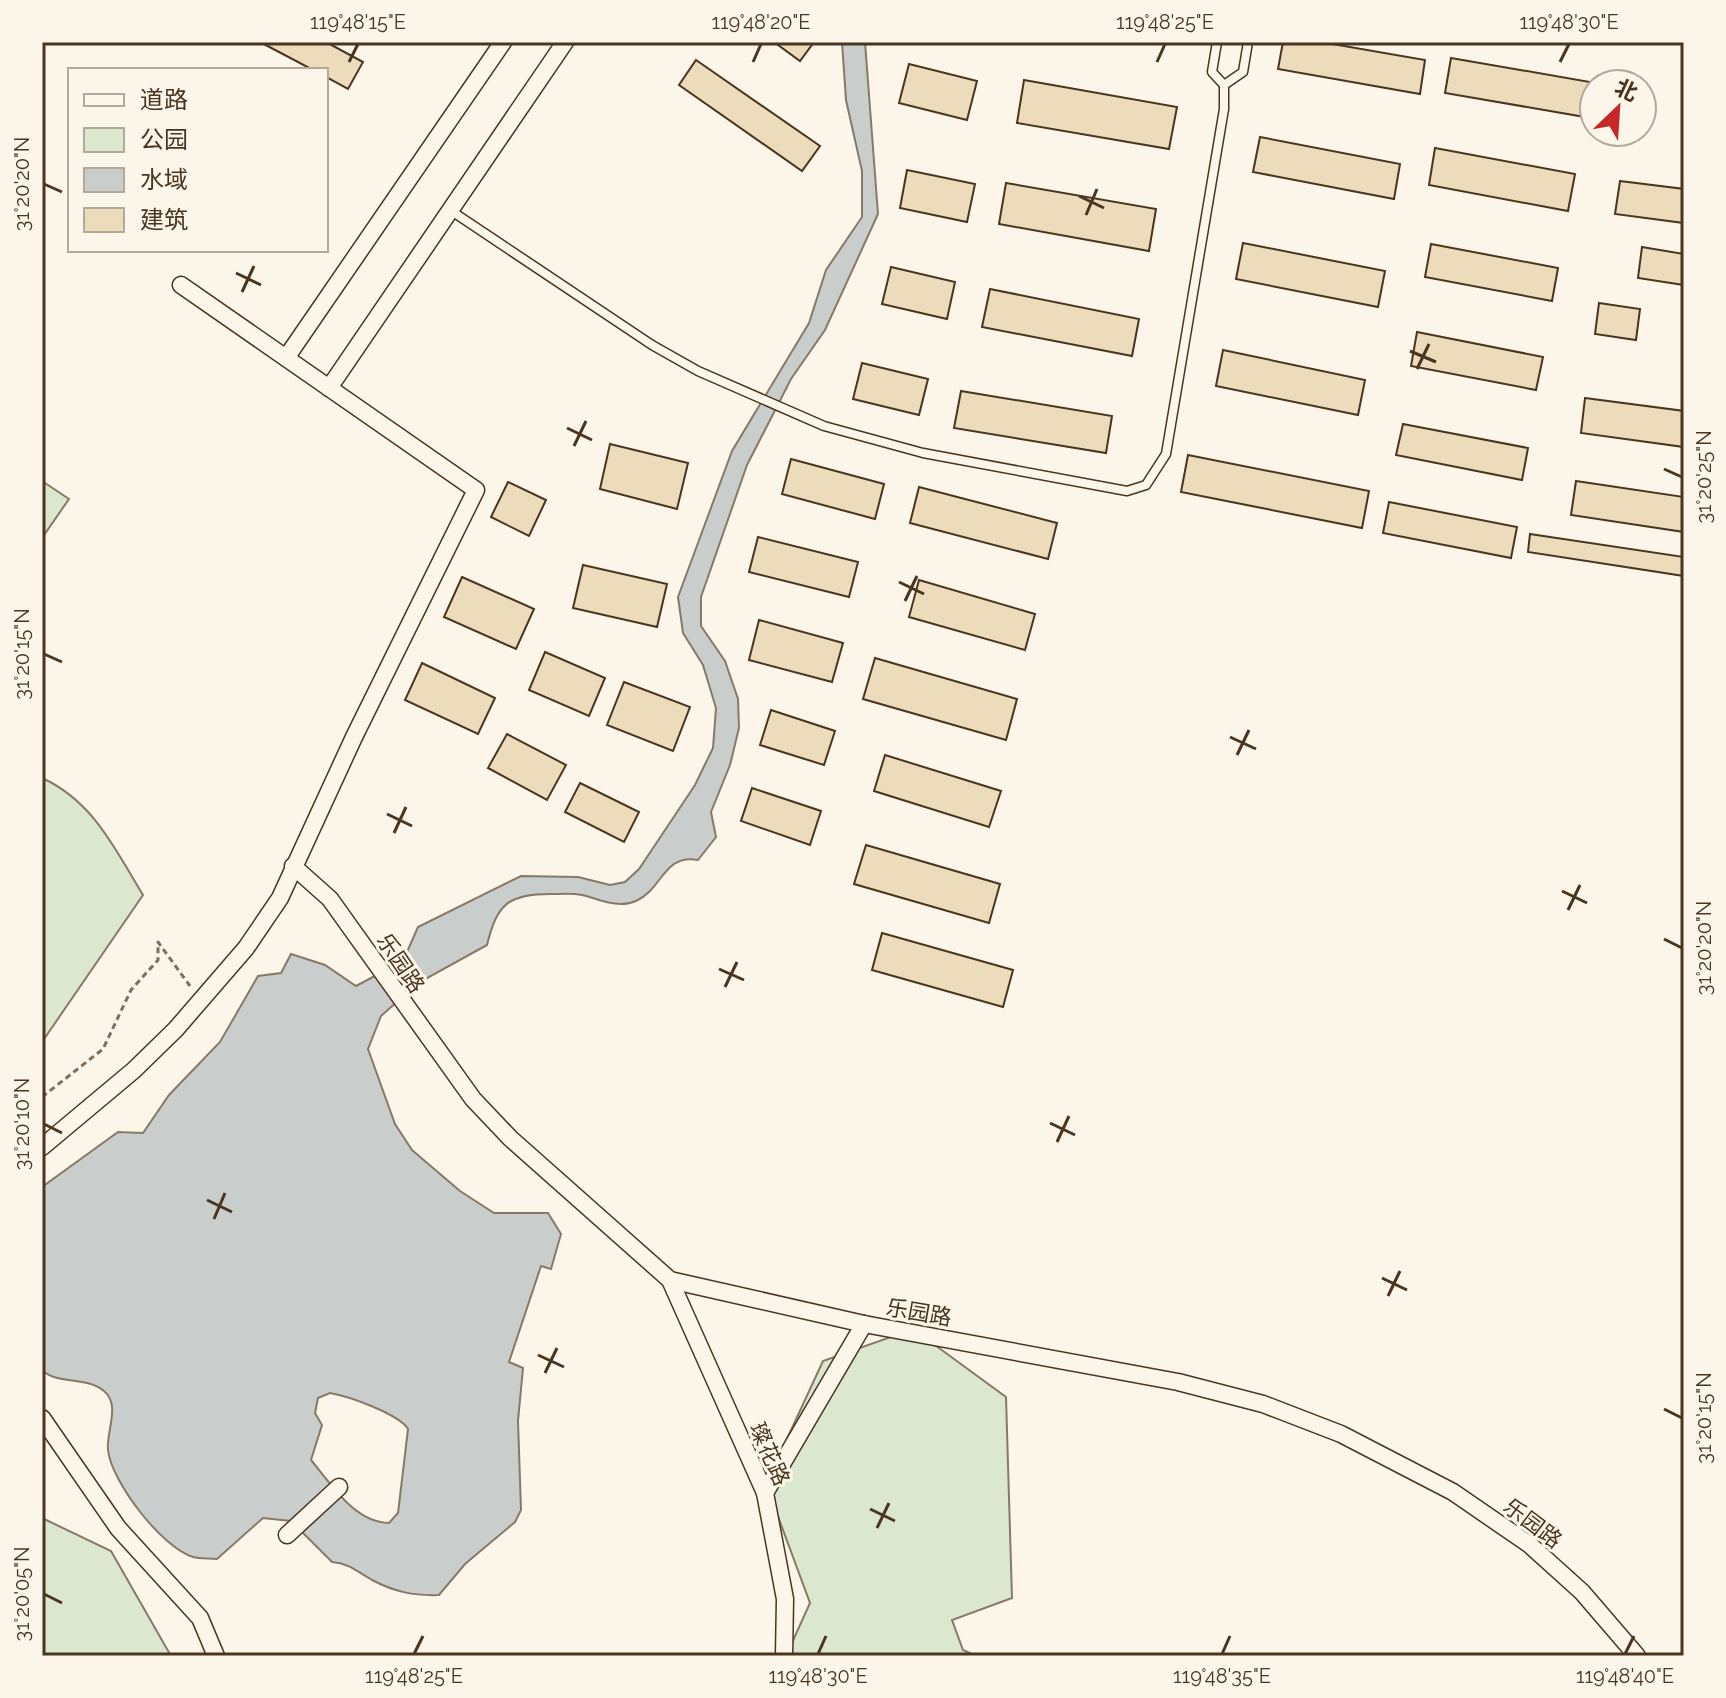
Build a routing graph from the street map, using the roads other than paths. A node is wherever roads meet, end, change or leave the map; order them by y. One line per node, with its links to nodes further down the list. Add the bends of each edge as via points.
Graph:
1 (503, 42): 8 (street)
2 (565, 42): 6 (street)
3 (1217, 42): 5 (lane, via 1212,72)
4 (1248, 42): 5 (lane, via 1243,72)
5 (1224, 85): 6 (lane, via 1166,454 1146,485 1115,491 923,453 780,408 652,345)
6 (450, 210): 9 (street)
7 (181, 285): 8 (street)
8 (286, 358): 9 (street)
9 (329, 388): 10 (street, via 476,490)
10 (293, 866): 11 (street, via 280,898 254,936 201,1000 134,1070); 12 (street, 乐园路, via 330,899 473,1099)
11 (42, 1147)
12 (670, 1280): 13 (street, 乐园路); 16 (street, 璨花路)
13 (864, 1324): 16 (street); 20 (street, 乐园路, via 1178,1382 1263,1404 1341,1434 1453,1492 1530,1545 1582,1592)
14 (42, 1418): 18 (street, via 118,1528 200,1618)
15 (339, 1487): 17 (street)
16 (765, 1493): 19 (street, 璨花路, via 785,1599)
17 (287, 1535)
18 (216, 1656)
19 (784, 1656)
20 (1637, 1656)

